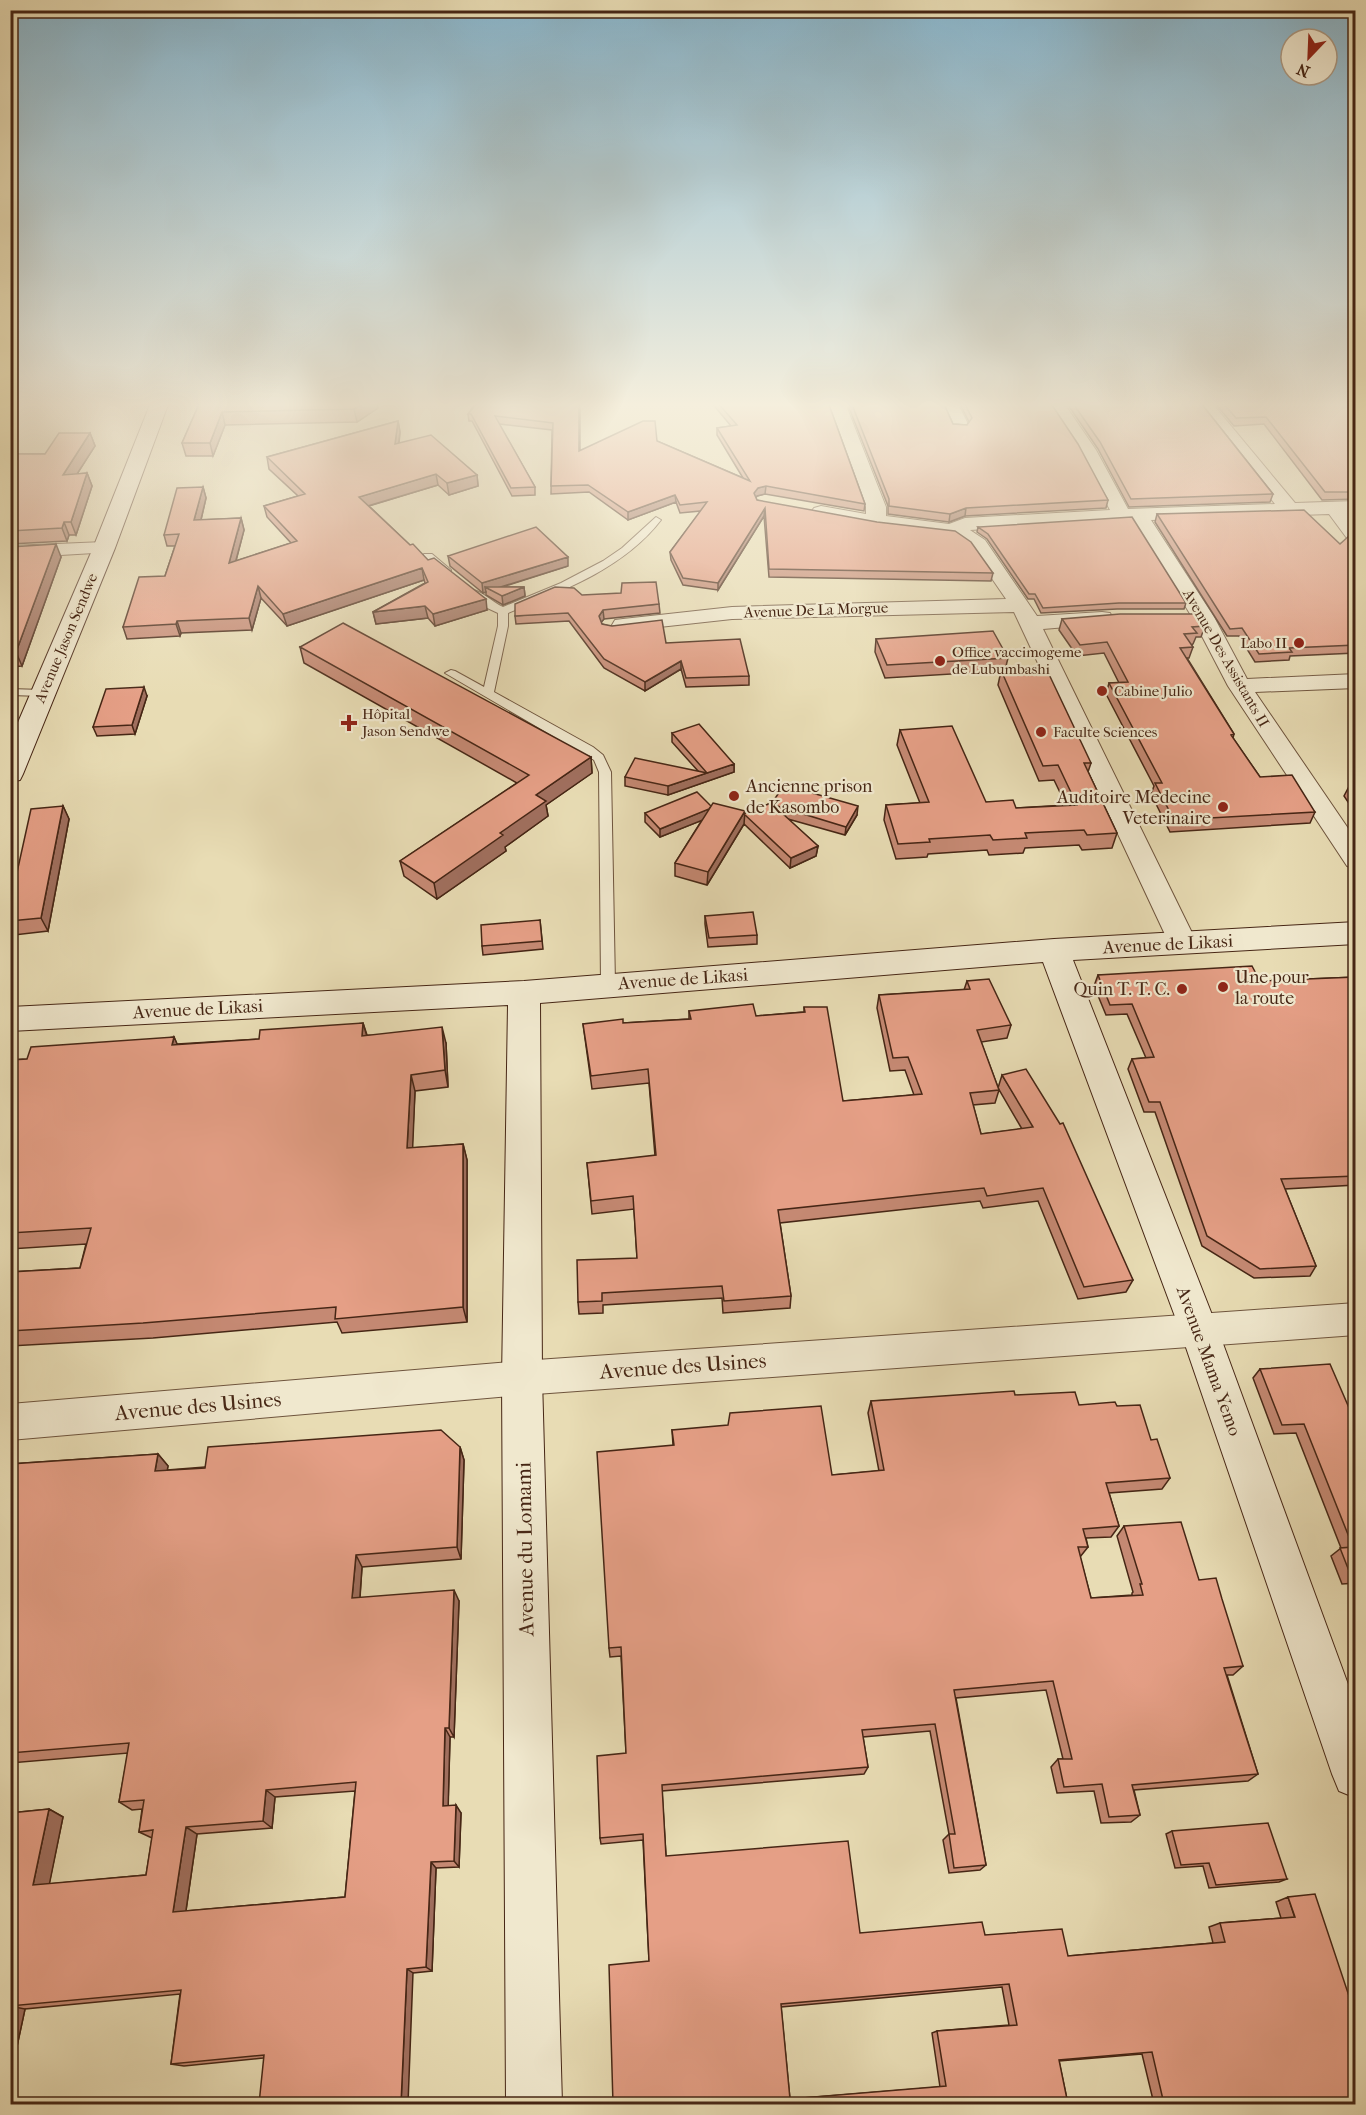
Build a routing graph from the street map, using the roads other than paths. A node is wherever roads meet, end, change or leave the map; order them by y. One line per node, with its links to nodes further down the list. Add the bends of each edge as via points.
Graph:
1 (122, 501): 14 (main road, Avenue Jason Sendwe)
2 (874, 501): 11 (street)
3 (1121, 501): 9 (street, Avenue Des Assistants II)
4 (1282, 501): 8 (street)
5 (798, 507): 11 (street)
6 (1356, 507): 7 (street)
7 (1335, 508): 8 (street); 13 (street)
8 (1290, 510): 9 (street)
9 (1130, 515): 12 (street, via 965,524); 23 (street, Avenue Des Assistants II)
10 (656, 520): 17 (lane, via 643,537 612,559 556,590)
11 (876, 521): 12 (street)
12 (952, 530): 18 (street, via 978,544)
13 (1356, 537)
14 (104, 548): 15 (street); 25 (main road, Avenue Jason Sendwe)
15 (10, 552)
16 (428, 556): 17 (lane, via 487,604)
17 (503, 611): 26 (lane)
18 (1025, 614): 19 (street, Avenue De La Morgue); 20 (street, Avenue De La Morgue, via 732,613); 30 (street)
19 (1128, 617)
20 (612, 626)
21 (451, 673): 26 (lane)
22 (1356, 681): 23 (street)
23 (1239, 686): 28 (street, Avenue Des Assistants II)
24 (10, 692): 25 (lane)
25 (42, 693): 27 (main road, Avenue Jason Sendwe)
26 (488, 694): 32 (lane, via 589,750 605,772)
27 (10, 774)
28 (1356, 860)
29 (1356, 933): 30 (main road, Avenue de Likasi)
30 (1183, 944): 31 (main road, Avenue de Likasi)
31 (1054, 950): 32 (main road, Avenue de Likasi); 36 (main road, Avenue Mama Yemo)
32 (608, 984): 33 (main road, Avenue de Likasi)
33 (524, 993): 34 (main road, Avenue de Likasi); 37 (main road, Avenue du Lomami)
34 (10, 1019)
35 (1356, 1319): 36 (street, Avenue des Usines)
36 (1199, 1330): 37 (street, Avenue des Usines); 39 (main road, Avenue Mama Yemo)
37 (522, 1378): 38 (street, Avenue des Usines); 40 (main road, Avenue du Lomami)
38 (10, 1422)
39 (1356, 1774)
40 (534, 2104)

